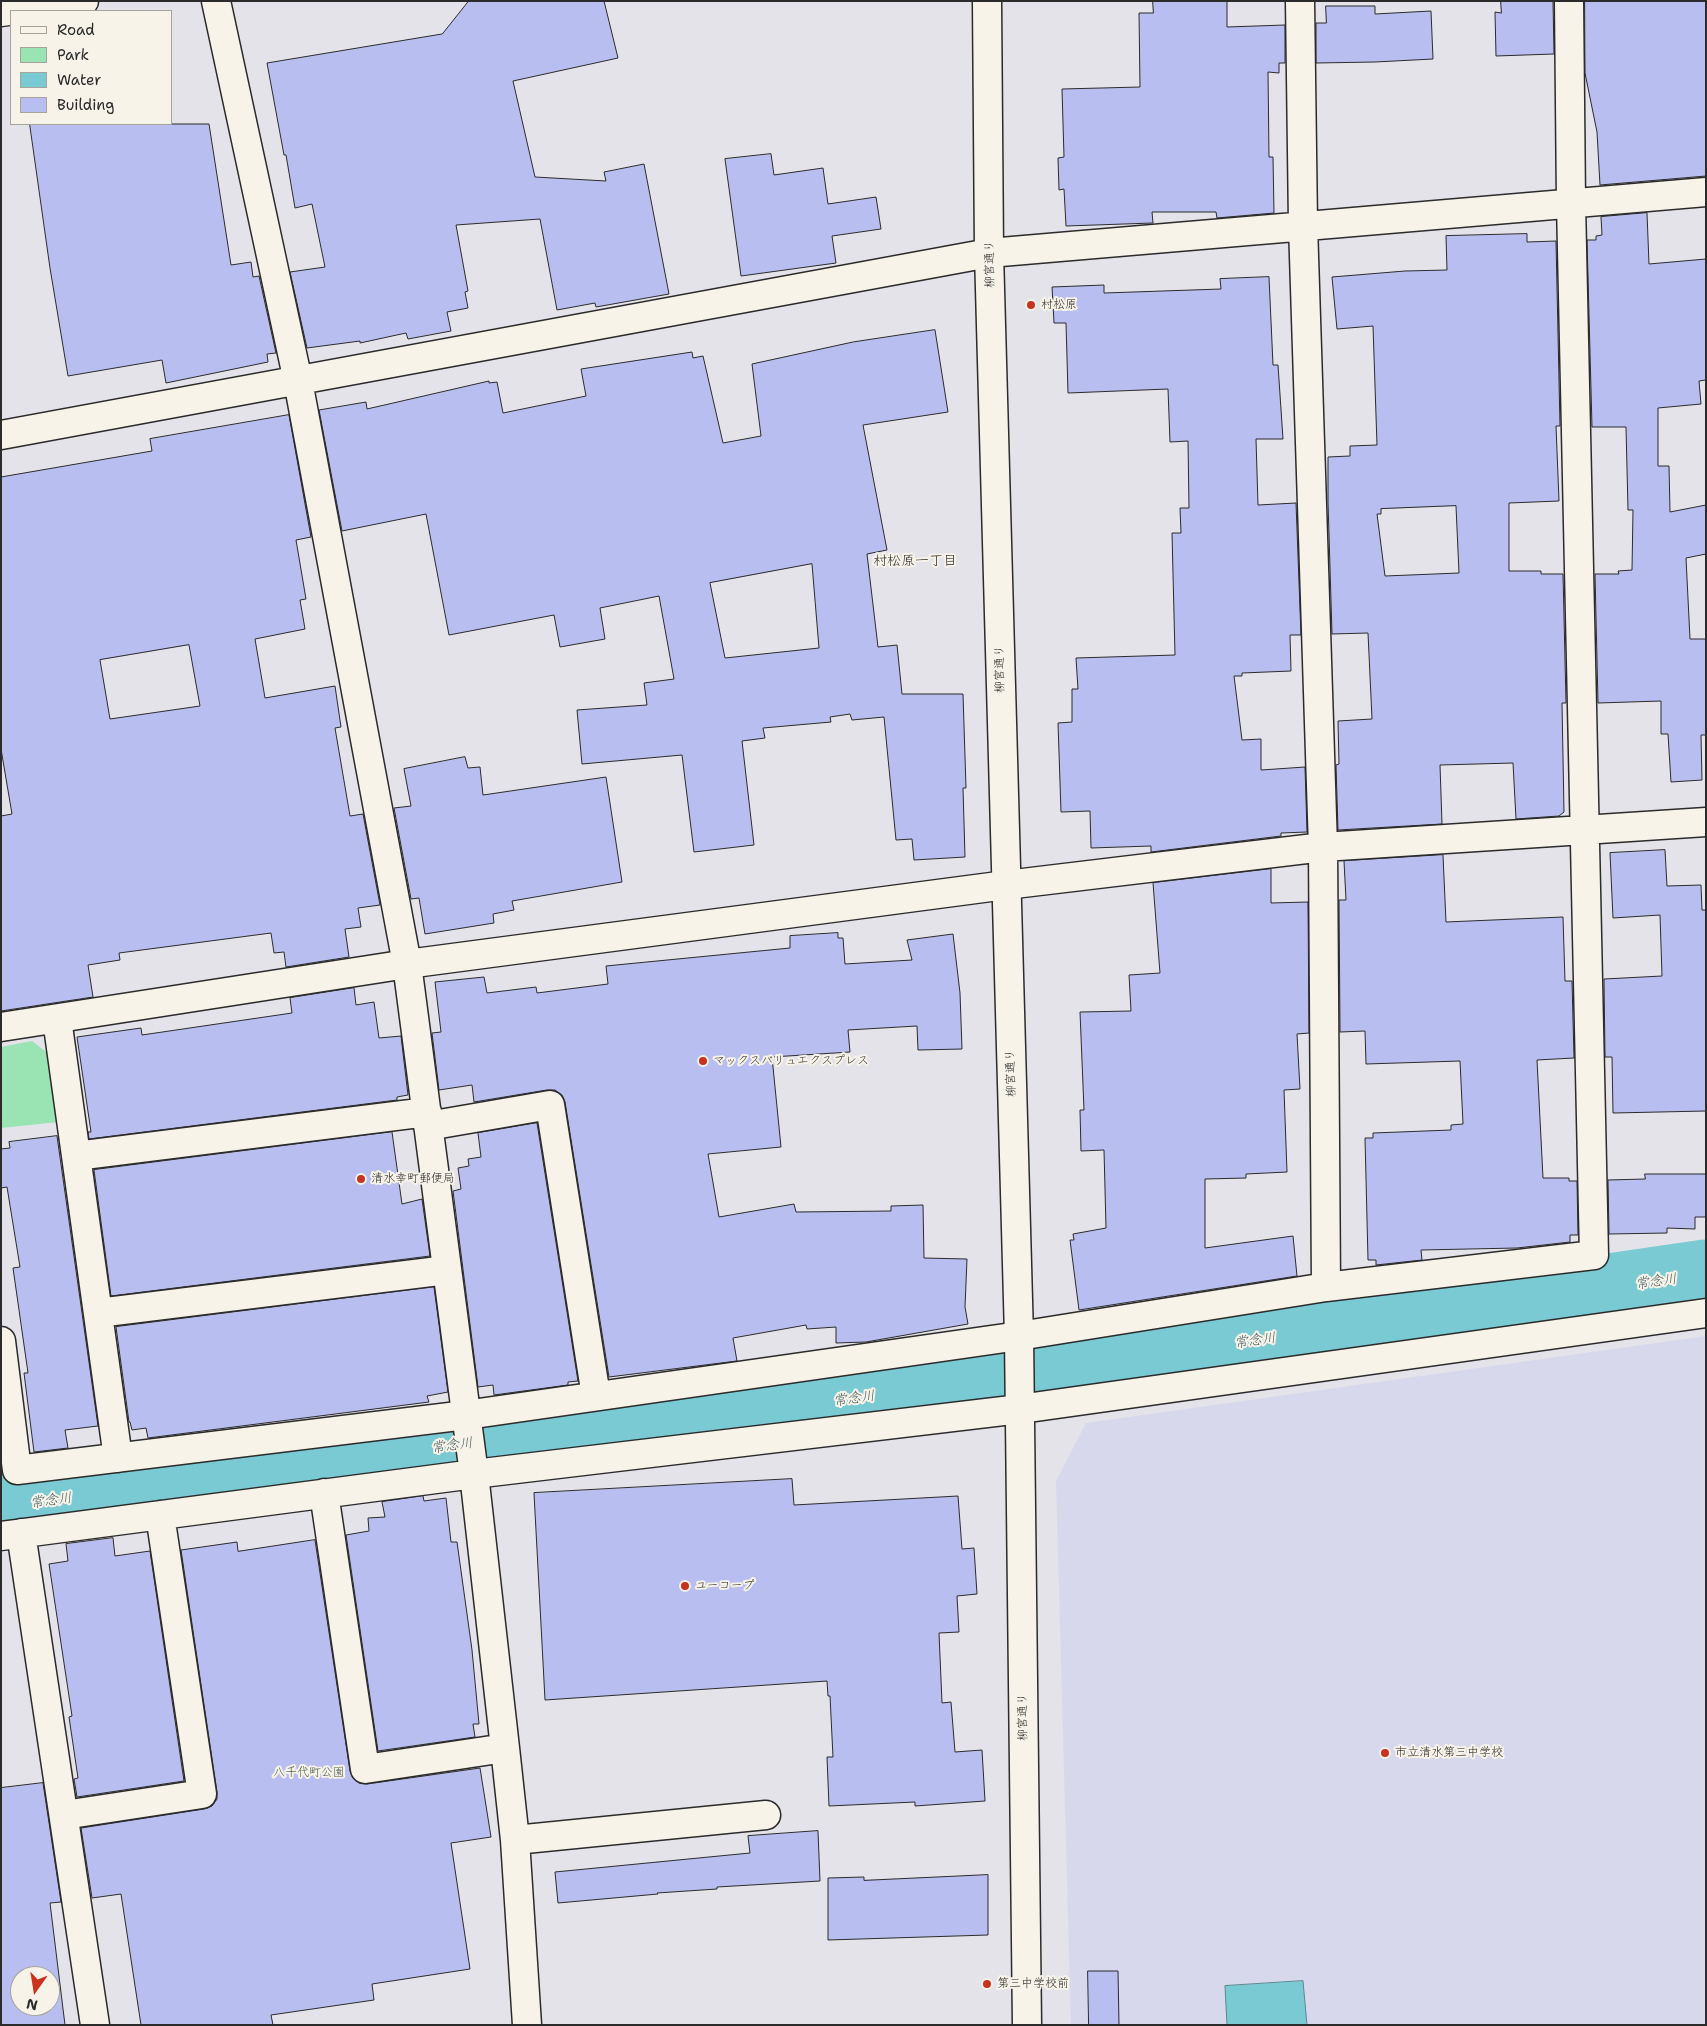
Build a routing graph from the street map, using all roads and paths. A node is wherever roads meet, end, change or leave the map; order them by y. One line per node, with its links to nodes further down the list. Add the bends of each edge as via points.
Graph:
1 (84, 1): 6 (street)
2 (216, 1): 11 (street)
3 (987, 1): 10 (street, 柳宮通り)
4 (1300, 1): 9 (street)
5 (1569, 1): 8 (street)
6 (16, 10)
7 (1706, 192): 8 (street)
8 (1571, 203): 9 (street); 14 (street)
9 (1302, 226): 10 (street); 15 (street)
10 (990, 253): 11 (street); 16 (street, 柳宮通り)
11 (298, 381): 12 (street); 17 (street)
12 (1, 435)
13 (1706, 822): 14 (street)
14 (1584, 831): 15 (street); 23 (street, via 1594,1256)
15 (1323, 847): 16 (street); 23 (street)
16 (1006, 885): 17 (street); 26 (street, 柳宮通り)
17 (407, 964): 18 (street); 20 (street)
18 (57, 1019): 19 (street); 21 (street)
19 (1, 1027)
20 (427, 1119): 21 (street); 22 (street); 28 (street, via 550,1106)
21 (76, 1156): 25 (street)
22 (447, 1270): 25 (street); 30 (street)
23 (1326, 1287): 26 (street)
24 (1706, 1313): 29 (street)
25 (98, 1314): 31 (street)
26 (1019, 1336): 28 (street); 29 (street, 柳宮通り)
27 (1, 1341): 31 (street, via 17,1470)
28 (596, 1396): 30 (street)
29 (1020, 1409): 32 (street); 42 (street, 柳宮通り)
30 (466, 1415): 31 (street); 32 (street)
31 (118, 1458)
32 (474, 1474): 33 (street); 36 (street)
33 (324, 1493): 34 (street); 36 (street, via 365,1769)
34 (160, 1515): 35 (street); 37 (street, via 202,1794)
35 (11, 1535): 37 (street)
36 (505, 1748): 39 (street)
37 (64, 1815): 40 (street)
38 (766, 1815): 39 (street)
39 (515, 1840): 41 (street)
40 (95, 2025)
41 (527, 2025)
42 (1027, 2025)

